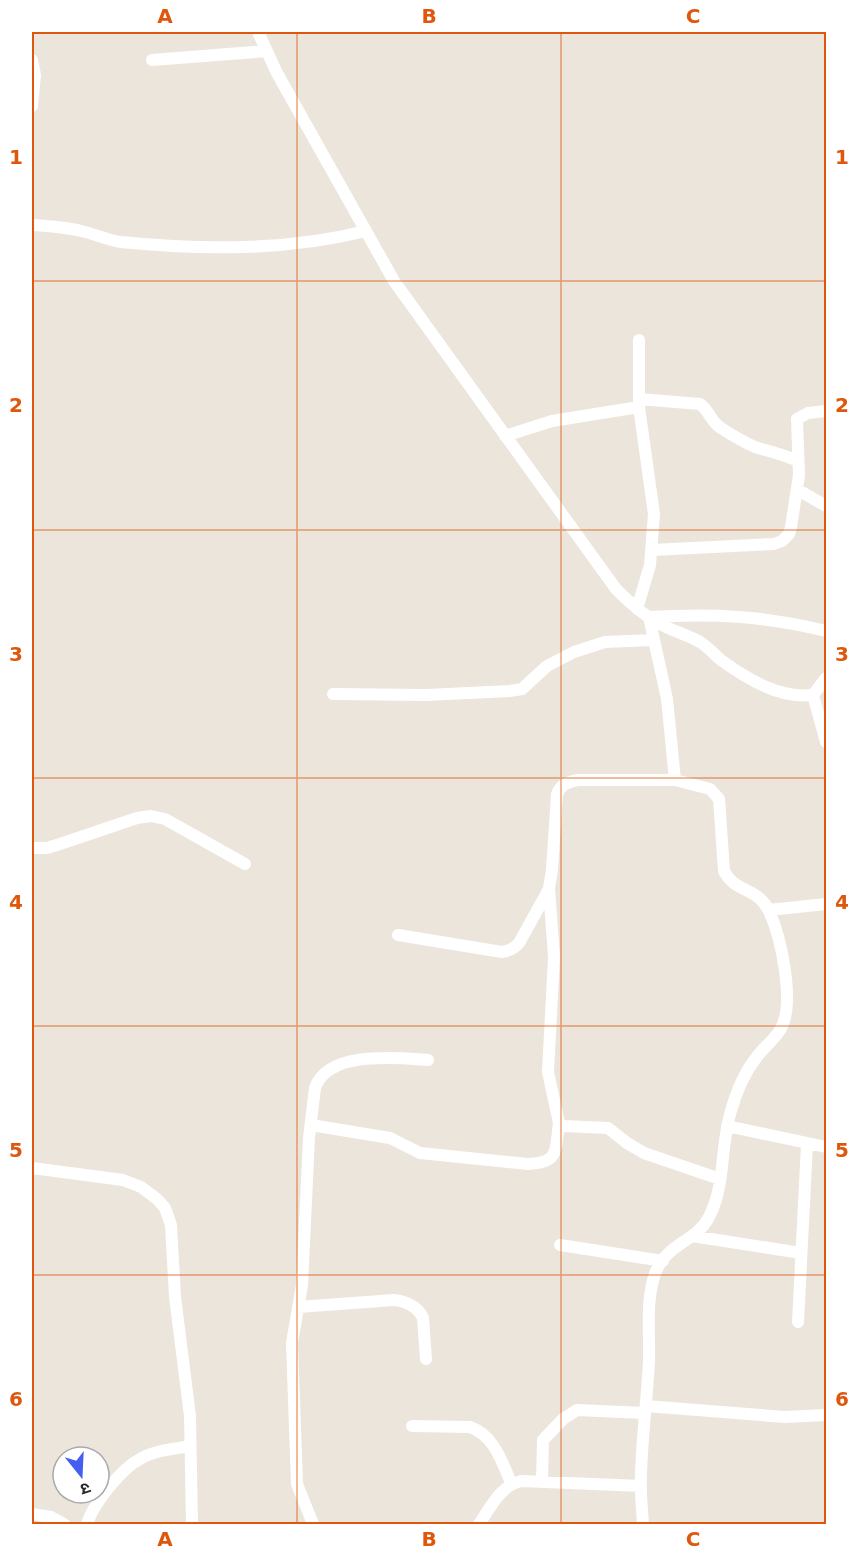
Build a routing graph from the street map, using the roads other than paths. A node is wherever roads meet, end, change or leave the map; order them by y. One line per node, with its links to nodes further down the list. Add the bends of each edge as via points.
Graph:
1 (258, 32): 2 (street)
2 (267, 51): 4 (street); 7 (street)
3 (32, 60): 5 (street)
4 (152, 60)
5 (32, 106)
6 (32, 225): 7 (street, via 79,231 119,242 205,248 278,245)
7 (366, 231): 11 (street, via 394,281)
8 (639, 340): 9 (street)
9 (639, 403): 11 (street, via 552,420); 12 (street, via 700,404 721,428 757,448); 15 (street, via 653,502)
10 (826, 411): 12 (street, via 808,413 798,419)
11 (505, 436): 16 (street, via 616,589)
12 (798, 461): 13 (street)
13 (798, 490): 14 (street); 15 (street, via 789,534 782,541)
14 (826, 506)
15 (652, 550): 16 (street)
16 (637, 609): 17 (street)
17 (649, 617): 18 (street, via 722,614 790,622); 19 (street); 22 (street, via 703,644 738,673 756,682 785,694)
18 (826, 631)
19 (653, 640): 21 (street, via 605,642 574,652 547,666 522,689 426,695); 24 (street, via 667,699)
20 (826, 678): 22 (street)
21 (333, 694)
22 (813, 695): 23 (street)
23 (826, 742)
24 (675, 780): 27 (street, via 578,780 564,784 557,794); 29 (street, via 716,794 721,813 723,870 735,885 762,899)
25 (32, 848): 26 (street, via 47,848 151,816 180,826)
26 (245, 864)
27 (549, 888): 30 (street, via 519,943 508,951); 32 (street, via 554,957 548,1072)
28 (826, 904): 29 (street)
29 (768, 910): 34 (street, via 778,941 787,1011 780,1030 748,1069 730,1111)
30 (398, 935)
31 (428, 1060): 33 (street, via 373,1058 327,1070 315,1088)
32 (559, 1123): 33 (street, via 555,1152 542,1164 420,1153 390,1138); 38 (street, via 567,1127 608,1128 644,1153)
33 (310, 1125): 43 (street, via 304,1262)
34 (728, 1126): 35 (street); 38 (street)
35 (807, 1144): 36 (street); 41 (street)
36 (826, 1147)
37 (32, 1168): 49 (street, via 123,1180 141,1187 165,1208 171,1225)
38 (720, 1179): 39 (street, via 710,1217)
39 (692, 1236): 41 (street); 42 (street, via 672,1249)
40 (561, 1245): 42 (street)
41 (801, 1253): 44 (street)
42 (663, 1261): 46 (street, via 650,1301)
43 (298, 1307): 45 (street, via 394,1300 407,1303 423,1318); 57 (street, via 292,1343 296,1465 301,1496)
44 (798, 1322)
45 (426, 1359)
46 (646, 1410): 47 (street, via 785,1417); 50 (street, via 571,1412 543,1440); 52 (street)
47 (826, 1415)
48 (412, 1425): 51 (street, via 478,1430 493,1444)
49 (190, 1446): 55 (street, via 150,1454 130,1465 99,1500); 56 (street)
50 (542, 1481): 51 (street); 52 (street)
51 (511, 1483): 58 (street)
52 (641, 1485): 59 (street)
53 (32, 1514): 54 (street)
54 (64, 1524)
55 (87, 1524)
56 (192, 1524)
57 (313, 1524)
58 (480, 1524)
59 (643, 1524)

